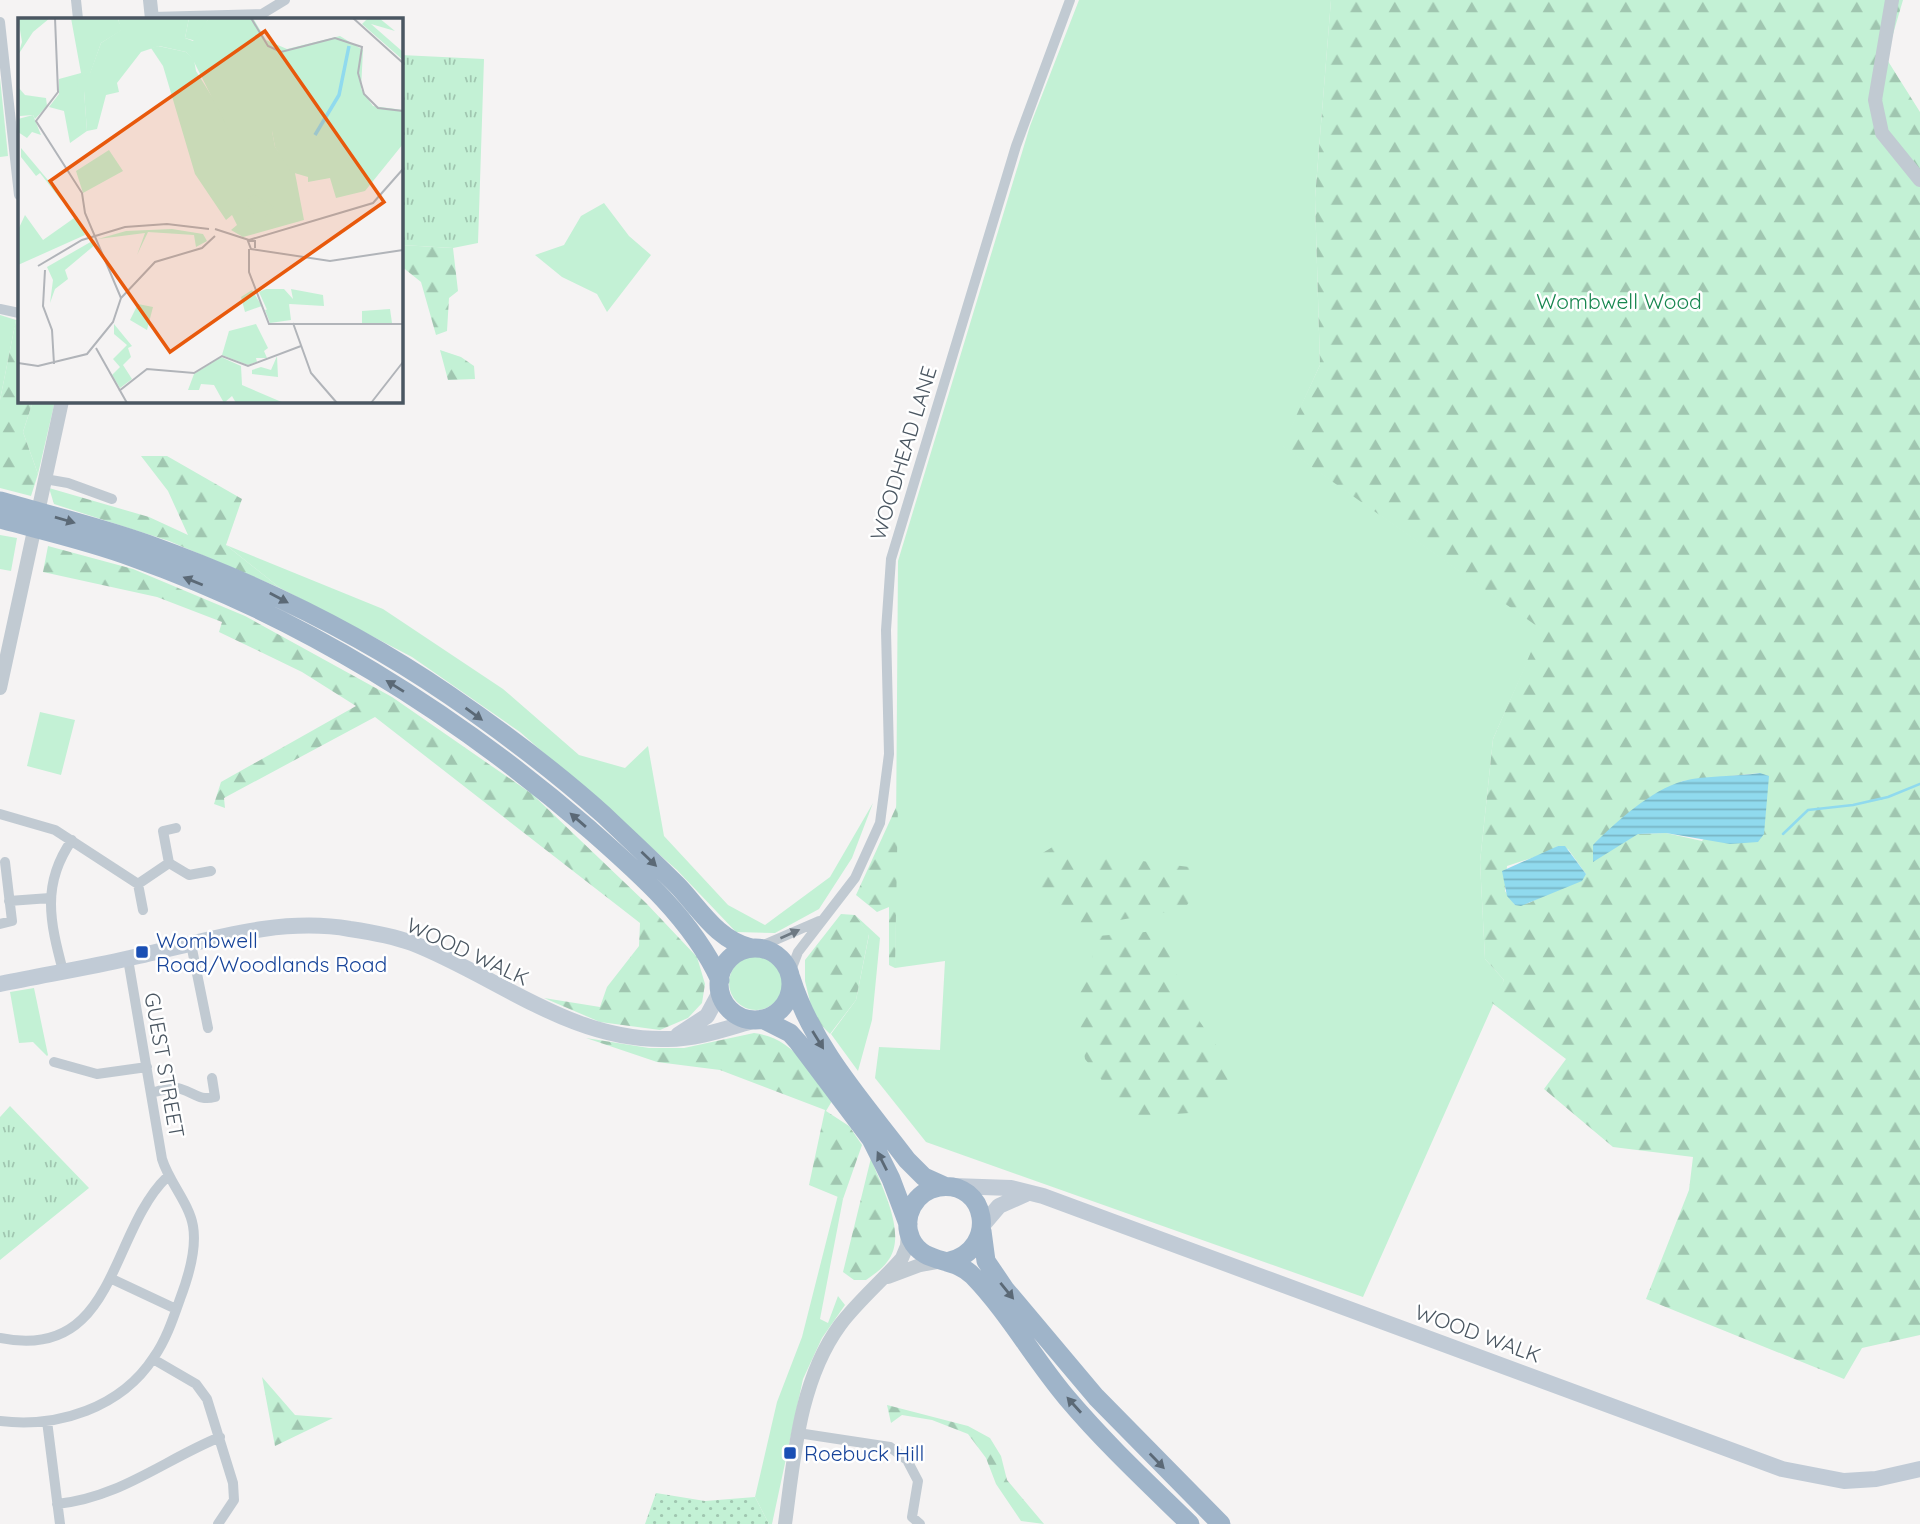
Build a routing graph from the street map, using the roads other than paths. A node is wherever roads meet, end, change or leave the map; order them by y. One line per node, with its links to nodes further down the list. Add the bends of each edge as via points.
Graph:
1 (76, 0): 6 (street)
2 (150, 0): 7 (street)
3 (285, 0): 7 (street, via 262,14)
4 (1070, 0): 29 (street, WOODHEAD LANE, via 1016,146 891,559 886,631 889,754 880,823 855,878)
5 (1892, 0): 9 (street, via 1875,100 1882,133)
6 (78, 18)
7 (152, 18)
8 (0, 22): 10 (street)
9 (1920, 180)
10 (18, 186)
11 (0, 309): 12 (street)
12 (18, 313)
13 (62, 402): 14 (street)
14 (46, 479): 15 (street); 18 (street)
15 (112, 499)
16 (0, 500): 32 (highway, one-way to 32, via 145,544 259,587 360,642 447,694 523,748 602,814 677,885 718,932 734,944)
17 (0, 519): 37 (highway, one-way to 17, via 698,939 622,858 459,726 351,658 240,600 131,556)
18 (0, 688)
19 (0, 814): 21 (street, via 55,830)
20 (176, 828): 23 (street, via 163,831)
21 (72, 840): 25 (street); 26 (street, via 51,880)
22 (5, 862): 27 (street)
23 (169, 863): 24 (street, via 189,875); 25 (street)
24 (211, 871)
25 (138, 884): 28 (street)
26 (50, 898): 27 (street); 34 (street)
27 (9, 901): 30 (street, via 12,922)
28 (142, 910)
29 (822, 919): 32 (street, WOODHEAD LANE, one-way to 29); 35 (street, WOODHEAD LANE, via 798,952)
30 (0, 924)
31 (191, 944): 33 (main road, WOOD WALK); 39 (street); 40 (main road, WOOD WALK, via 290,926 348,928 411,943 587,1028)
32 (754, 948): 35 (highway, via 774,953); 37 (highway, via 730,958)
33 (128, 959): 34 (main road, WOOD WALK); 42 (street, GUEST STREET)
34 (63, 971): 36 (main road, WOOD WALK)
35 (790, 975): 38 (highway, via 791,989 782,1009); 46 (highway, one-way to 46, via 817,1040 907,1160 924,1177)
36 (0, 984)
37 (720, 986): 38 (highway, via 724,1001 737,1015); 40 (main road, via 706,1016)
38 (759, 1019): 40 (main road, WOOD WALK); 48 (highway, one-way to 38, via 871,1139 790,1033)
39 (208, 1028)
40 (666, 1040)
41 (54, 1062): 42 (street, via 97,1074)
42 (147, 1067): 44 (street, GUEST STREET)
43 (212, 1078): 44 (street, via 212,1098 200,1099 180,1088)
44 (151, 1093): 45 (street, GUEST STREET)
45 (167, 1177): 51 (street, via 131,1232); 53 (street, GUEST STREET, via 193,1226 190,1266)
46 (947, 1186): 47 (main road, WOOD WALK, via 1011,1188); 48 (highway, via 921,1195 911,1208); 49 (highway, via 974,1200)
47 (1026, 1194): 49 (main road, via 999,1206); 60 (main road, WOOD WALK, via 1056,1201 1782,1469 1844,1481)
48 (908, 1226): 50 (highway, via 920,1252); 52 (street, via 905,1253)
49 (982, 1228): 50 (highway, via 971,1250); 67 (highway, one-way to 67, via 986,1261 1005,1289 1096,1397)
50 (948, 1261): 52 (street, via 920,1265); 66 (highway, one-way to 50, via 1068,1398 972,1275)
51 (112, 1279): 53 (street); 54 (street, via 84,1317 52,1337 31,1341)
52 (884, 1279): 58 (street, via 839,1326 812,1381)
53 (176, 1309): 55 (street, GUEST STREET)
54 (0, 1338)
55 (153, 1359): 57 (street, GUEST STREET, via 120,1393 98,1406); 59 (street, via 196,1384 207,1399)
56 (0, 1421): 57 (street, GUEST STREET)
57 (47, 1421): 61 (street)
58 (798, 1433): 64 (street); 65 (street, via 890,1447 907,1460 918,1482 912,1517)
59 (220, 1437): 61 (street, via 111,1492); 63 (street, via 234,1500)
60 (1920, 1469)
61 (57, 1504): 62 (street)
62 (60, 1524)
63 (218, 1524)
64 (785, 1524)
65 (920, 1524)
66 (1190, 1524)
67 (1221, 1524)

